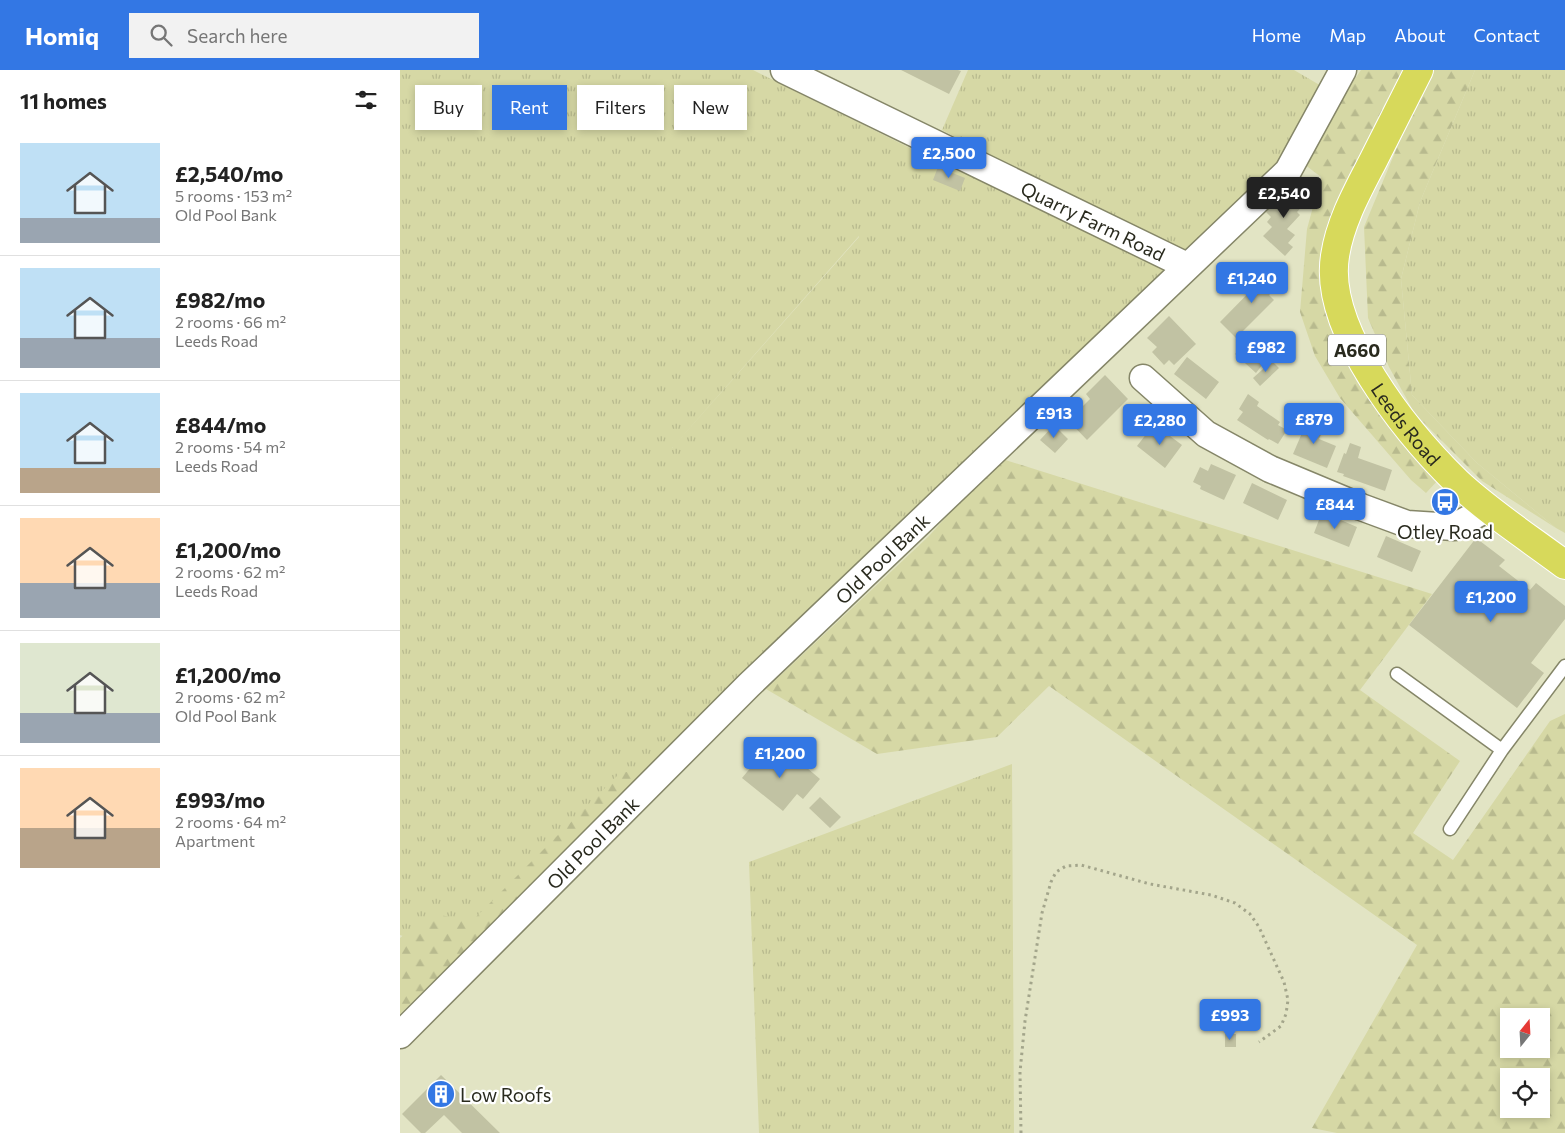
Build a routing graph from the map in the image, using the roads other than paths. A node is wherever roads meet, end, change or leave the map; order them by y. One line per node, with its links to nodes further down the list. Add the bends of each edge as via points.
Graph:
1 (784, 70): 4 (street, Quarry Farm Road)
2 (1343, 70): 4 (street, Old Pool Bank, via 1288,171)
3 (1419, 70): 6 (highway, Leeds Road / A660, via 1346,217 1334,256 1335,294 1348,331 1369,372 1394,409 1420,444)
4 (1187, 266): 12 (street, Old Pool Bank, via 749,684)
5 (1143, 378): 6 (street, via 1206,434 1270,469 1361,507 1407,524 1454,527)
6 (1488, 508): 7 (highway, Leeds Road / A660)
7 (1565, 565)
8 (1565, 666): 10 (lane)
9 (1397, 674): 10 (lane)
10 (1502, 750): 11 (lane)
11 (1450, 829)
12 (400, 1034)

